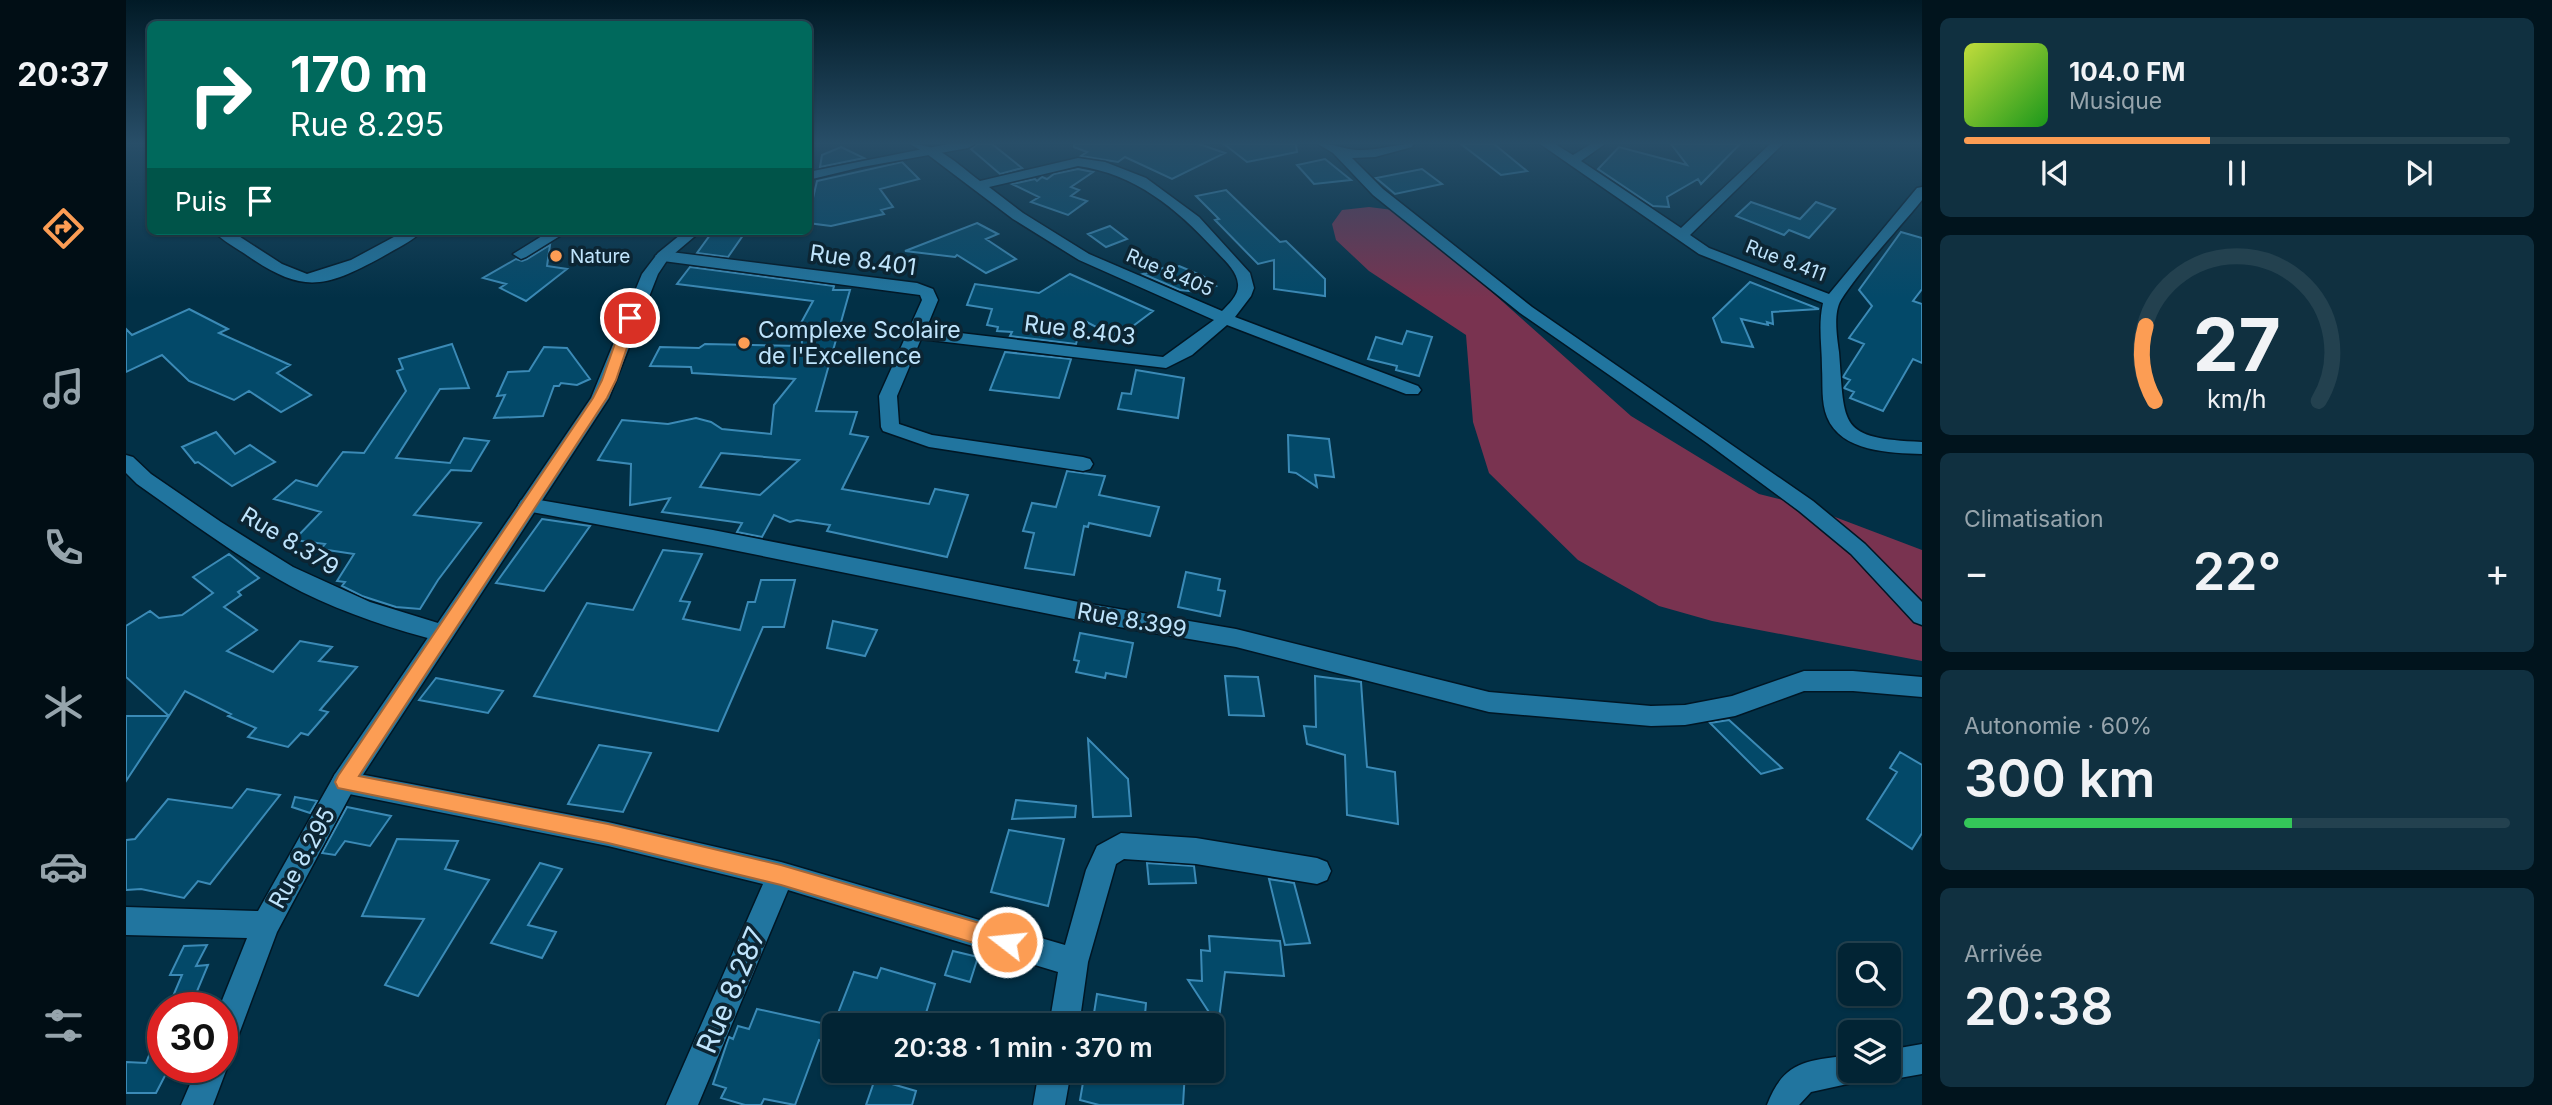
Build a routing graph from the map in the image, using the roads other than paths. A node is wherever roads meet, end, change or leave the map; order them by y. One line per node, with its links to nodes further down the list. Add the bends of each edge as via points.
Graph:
1 (990, 196): 15 (street, Rue 8.405, via 1084,257)
2 (1164, 196): 15 (street, Rue 8.403, via 1198,222 1242,271 1247,287 1242,300)
3 (1382, 196): 22 (street, via 1526,310 1791,495 1858,549)
4 (1624, 196): 11 (street, Rue 8.411)
5 (1724, 196): 11 (street)
6 (1918, 196): 14 (street)
7 (227, 235): 8 (street, via 297,278 314,279)
8 (408, 235)
9 (554, 235): 12 (street)
10 (689, 235): 13 (street, Rue 8.295)
11 (1682, 236): 14 (street, Rue 8.411, via 1704,251)
12 (521, 254)
13 (663, 256): 16 (street, Rue 8.401, via 917,288 930,300); 21 (street, Rue 8.295, via 650,274 600,398)
14 (1832, 301): 18 (street, Rue 8.411, via 1830,348 1836,416 1842,427 1866,440)
15 (1224, 318): 16 (street, Rue 8.403, via 1166,363); 17 (street, Rue 8.405)
16 (915, 333): 20 (street, Rue 8.401, via 888,396 890,427 929,440)
17 (1412, 390)
18 (1922, 447)
19 (126, 462): 23 (street, Rue 8.379, via 144,479 274,566 377,615)
20 (1083, 464)
21 (528, 505): 23 (street, Rue 8.295); 24 (street, Rue 8.399, via 1236,638 1489,702 1651,716 1735,706 1804,681)
22 (1922, 616)
23 (443, 633): 25 (street, Rue 8.295)
24 (1922, 687)
25 (344, 782): 27 (street, via 608,834); 29 (street, Rue 8.295)
26 (1317, 871): 30 (street, via 1196,851 1121,846 1107,855 1100,870)
27 (781, 875): 30 (street); 39 (street, Rue 8.287)
28 (126, 921): 29 (street)
29 (266, 925): 31 (street, Rue 8.295)
30 (1074, 962): 32 (street)
31 (238, 998)
32 (1066, 1013)
33 (1922, 1059): 34 (street)
34 (1901, 1063)
35 (1838, 1072): 41 (street, via 1802,1077 1786,1092)
36 (206, 1083): 38 (street)
37 (1053, 1083): 40 (street)
38 (197, 1105)
39 (682, 1105)
40 (1049, 1105)
41 (1783, 1105)

